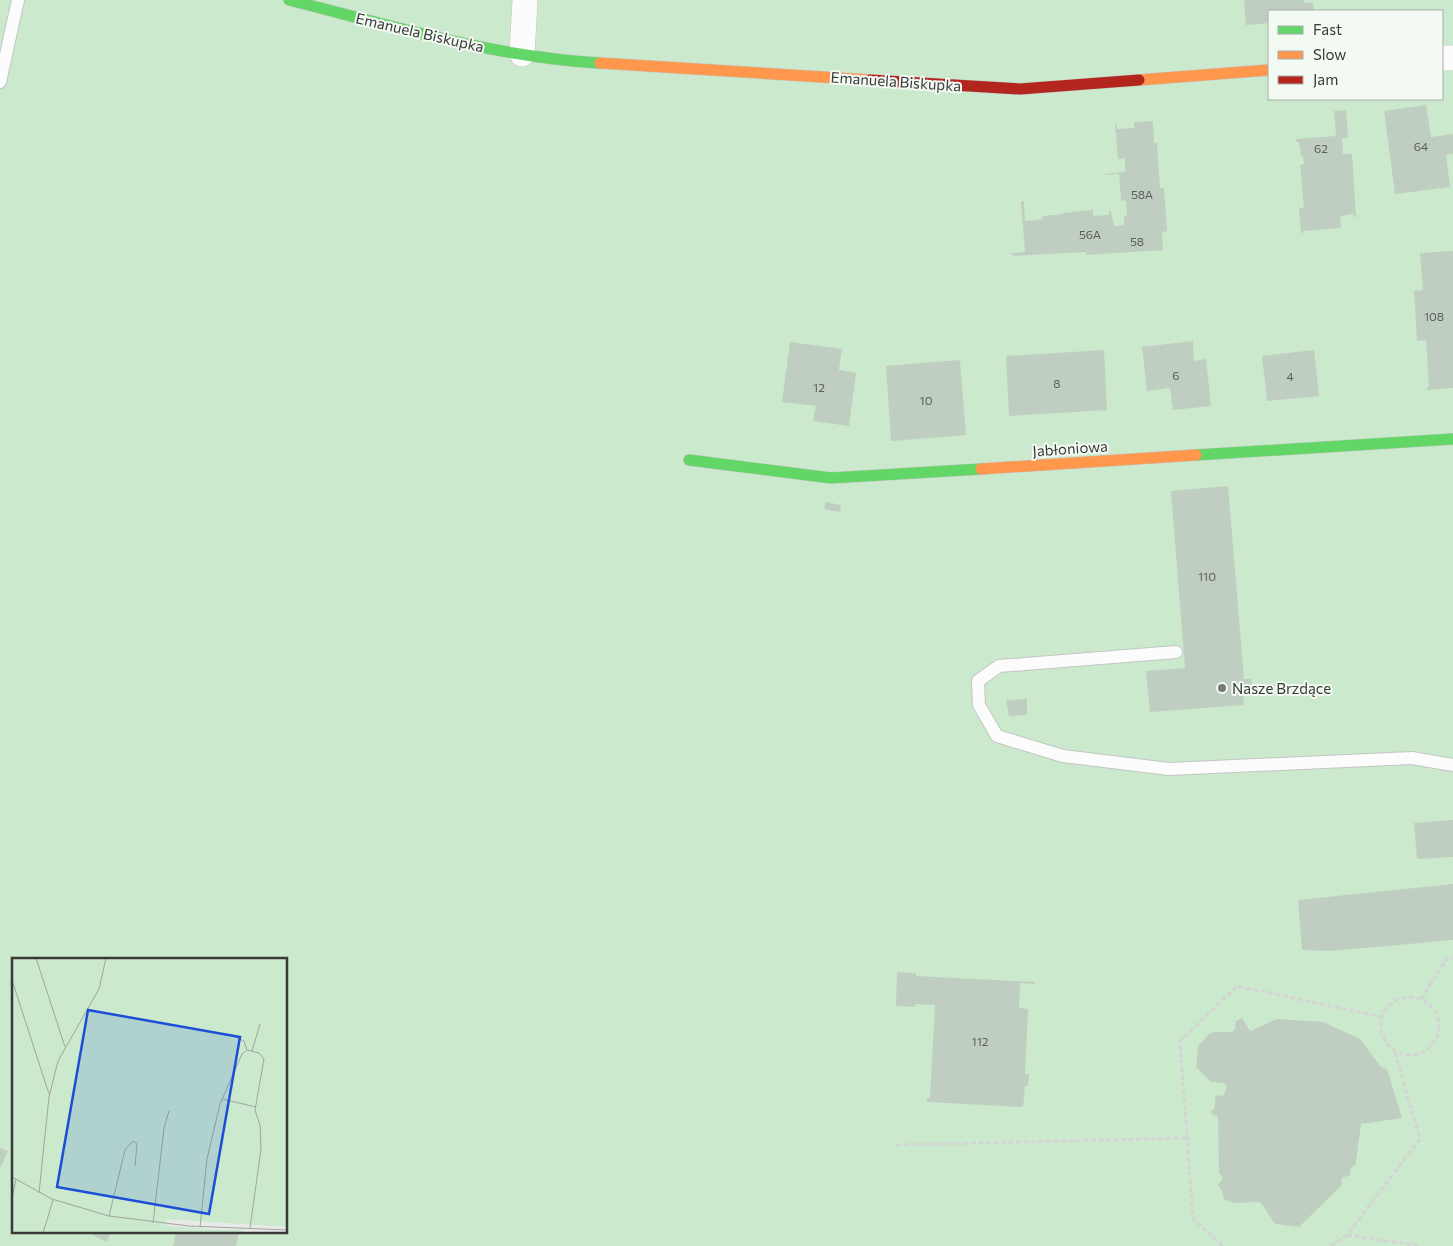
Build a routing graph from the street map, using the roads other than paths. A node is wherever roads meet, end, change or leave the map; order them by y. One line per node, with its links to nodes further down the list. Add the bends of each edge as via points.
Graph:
1 (18, 0): 6 (lane)
2 (289, 0): 4 (street, Emanuela Biskupka, via 463,44)
3 (525, 0): 4 (street)
4 (522, 54): 5 (street, Emanuela Biskupka, via 566,60 1020,89)
5 (1268, 70)
6 (0, 82)
7 (1453, 439): 8 (street, Jabłoniowa, via 831,478)
8 (689, 460)
9 (1176, 652): 10 (lane, via 999,666 978,681 980,705 997,736 1063,756 1170,769 1412,758)
10 (1453, 765)

